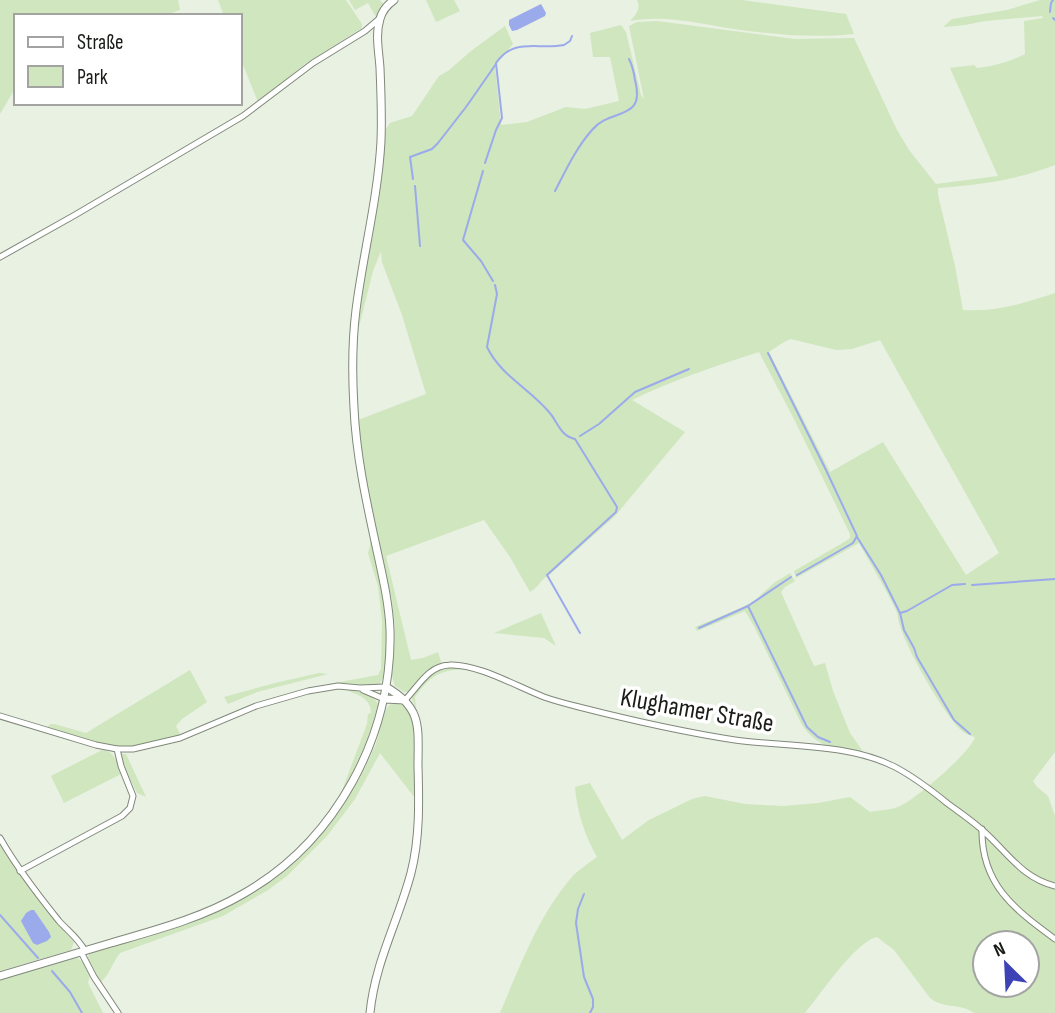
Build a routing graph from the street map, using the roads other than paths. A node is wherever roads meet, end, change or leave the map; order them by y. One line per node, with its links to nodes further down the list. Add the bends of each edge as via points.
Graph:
1 (394, 0): 2 (main road)
2 (380, 19): 3 (street); 4 (main road)
3 (365, 31): 4 (street); 5 (street, via 243,116)
4 (378, 33): 6 (main road, via 381,140 355,313 352,384 359,456 389,613)
5 (0, 257)
6 (386, 687): 7 (street); 8 (main road); 9 (main road)
7 (360, 688): 8 (street); 11 (street, via 308,691 180,738)
8 (384, 699): 9 (main road); 17 (main road, via 370,747 347,792 288,862 256,886 204,913)
9 (405, 700): 12 (street, Klughamer Straße, via 435,669 455,665 576,707 748,742 853,753 897,768); 20 (main road, via 418,729 416,846 411,874 376,975)
10 (0, 716): 11 (street)
11 (117, 749): 14 (street, via 133,796 128,811)
12 (982, 829): 15 (street, Klughamer Straße, via 1022,870); 16 (street, via 985,861 993,881 1014,907)
13 (0, 838): 14 (street)
14 (20, 871): 17 (street)
15 (1055, 886)
16 (1055, 939)
17 (83, 951): 18 (main road); 19 (street)
18 (0, 976)
19 (118, 1013)
20 (370, 1013)

